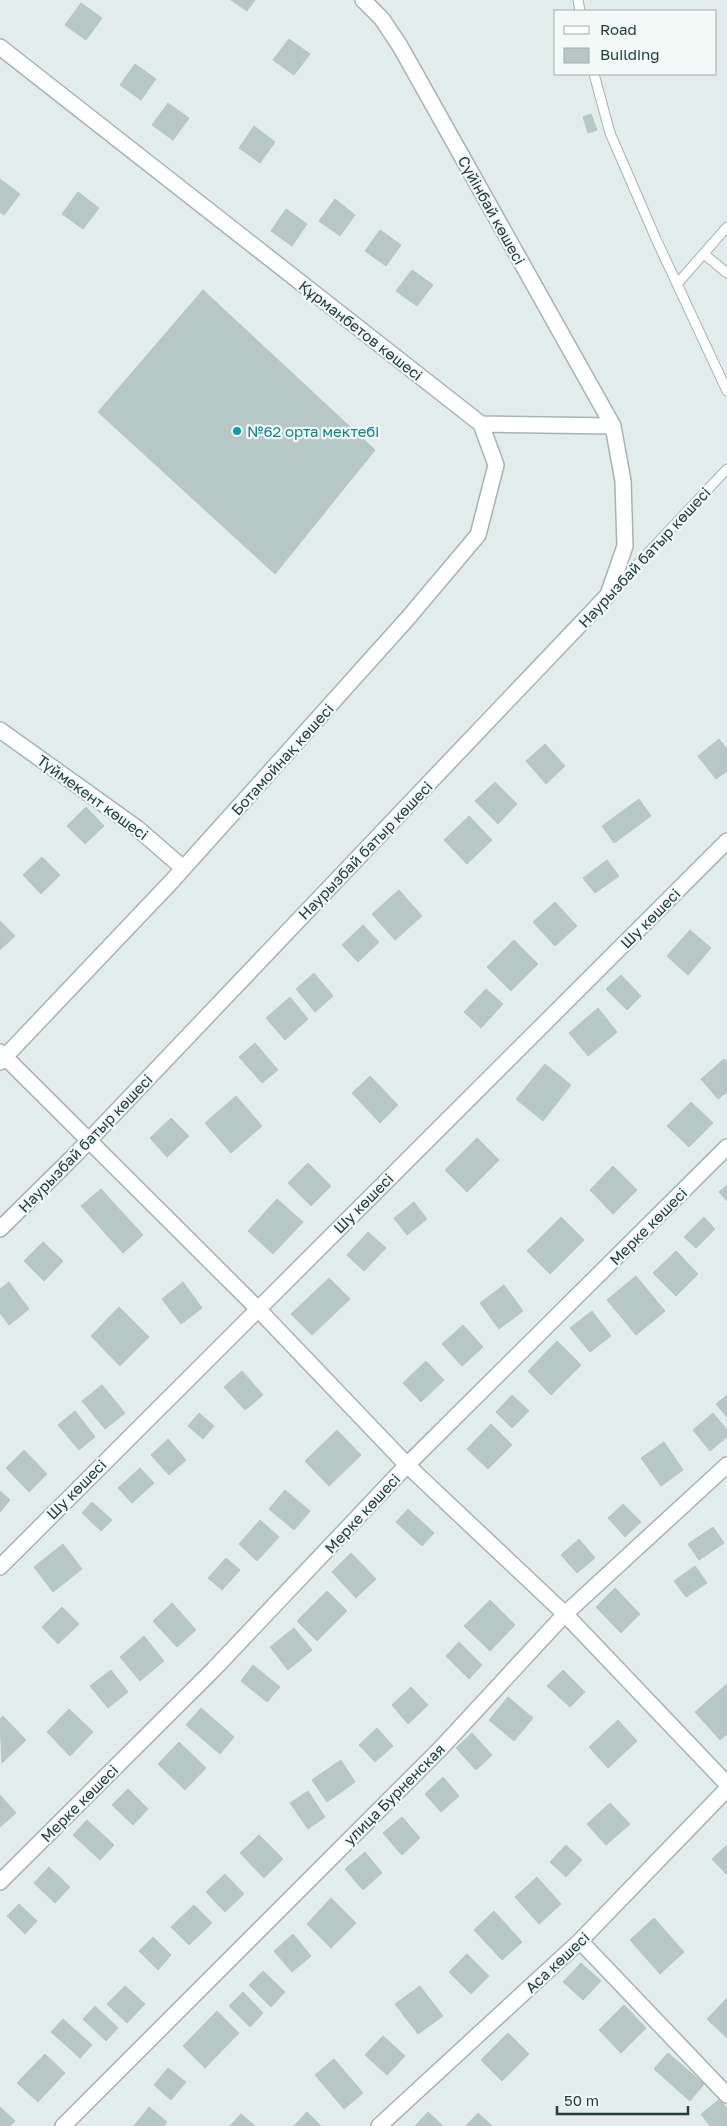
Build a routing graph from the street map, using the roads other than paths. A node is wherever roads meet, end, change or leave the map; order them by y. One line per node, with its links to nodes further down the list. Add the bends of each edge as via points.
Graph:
1 (363, 0): 10 (street, Сүйінбай көшесі, via 382,19 400,46)
2 (0, 47): 9 (street, Құрманбетов көшесі)
3 (594, 75): 7 (lane, via 610,133)
4 (727, 227): 5 (lane)
5 (704, 254): 6 (lane); 7 (lane)
6 (727, 273)
7 (677, 284): 8 (lane)
8 (727, 391)
9 (481, 424): 10 (street); 15 (street, Ботамойнақ көшесі, via 496,465 478,535 408,618)
10 (614, 426): 12 (street, via 624,481 625,546)
11 (727, 469): 12 (lane, Наурызбай батыр көшесі)
12 (608, 595): 17 (street, Наурызбай батыр көшесі)
13 (0, 730): 15 (street, Түймекент көшесі, via 137,828)
14 (727, 841): 20 (street, Шу көшесі)
15 (183, 868): 16 (street, Ботамойнақ көшесі)
16 (2, 1057): 17 (street)
17 (89, 1141): 19 (street, Наурызбай батыр көшесі); 20 (street)
18 (727, 1147): 22 (street, Мерке көшесі)
19 (0, 1229)
20 (257, 1308): 22 (street); 23 (street, Шу көшесі)
21 (727, 1465): 24 (street, улица Бурненская)
22 (407, 1466): 24 (street); 27 (street, Мерке көшесі, via 214,1669)
23 (0, 1567)
24 (565, 1614): 25 (street); 30 (street, улица Бурненская, via 441,1748)
25 (727, 1784)
26 (727, 1789): 28 (street, Аса көшесі)
27 (0, 1882)
28 (580, 1941): 29 (street); 31 (street, Аса көшесі)
29 (727, 2095)
30 (63, 2126)
31 (379, 2126)

